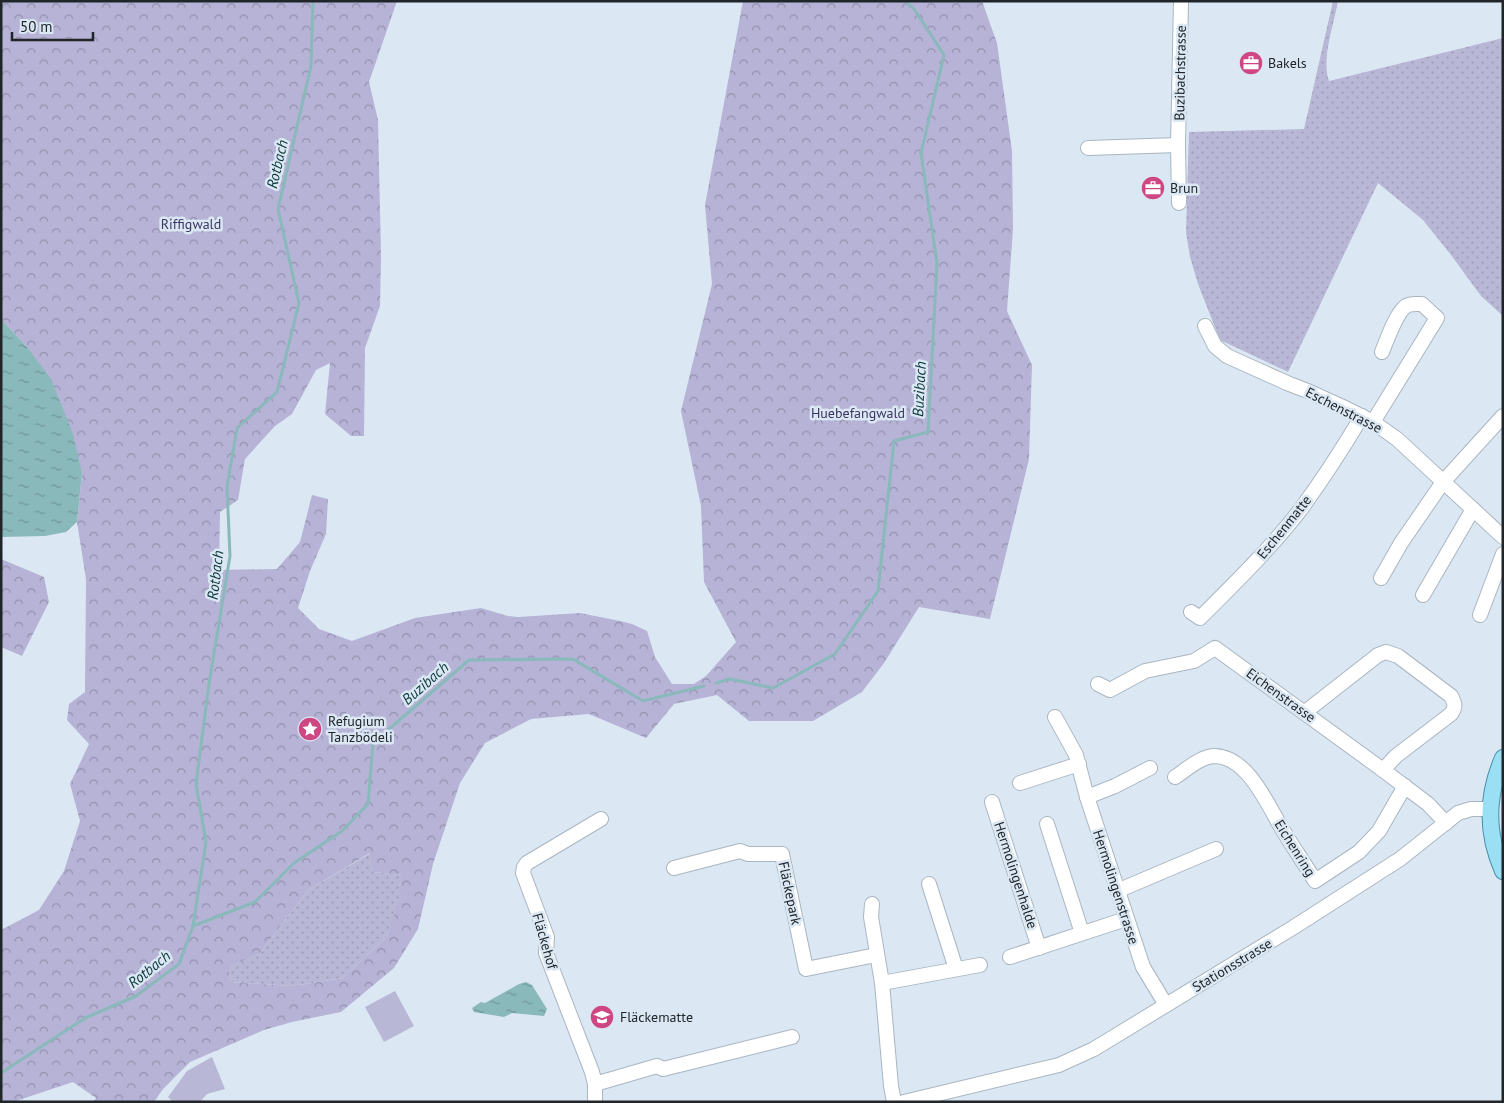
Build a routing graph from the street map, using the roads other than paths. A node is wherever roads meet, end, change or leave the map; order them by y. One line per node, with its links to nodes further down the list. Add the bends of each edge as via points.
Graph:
1 (1181, 1): 2 (street, Buzibachstrasse)
2 (1178, 145): 3 (street); 4 (street, Buzibachstrasse)
3 (1088, 148)
4 (1179, 203)
5 (1205, 326): 8 (street, Eschenstrasse, via 1215,346 1227,356)
6 (1382, 352): 8 (street, Eschenmatte, via 1398,314 1405,307 1422,304 1437,318)
7 (1503, 416): 9 (street)
8 (1367, 419): 9 (street, Eschenstrasse, via 1397,439); 15 (street, Eschenmatte, via 1276,539 1200,618)
9 (1443, 482): 10 (street, Eschenstrasse); 13 (street)
10 (1473, 509): 11 (street, Eschenstrasse); 14 (street)
11 (1503, 537)
12 (1503, 554): 16 (street)
13 (1381, 578)
14 (1423, 595)
15 (1191, 612)
16 (1480, 615)
17 (1098, 684): 18 (street, Eichenstrasse, via 1110,690 1145,671 1194,661 1215,648)
18 (1306, 713): 23 (street, Eichenstrasse); 23 (street, via 1378,655 1386,652 1398,656 1451,696 1455,709)
19 (1055, 717): 21 (street, Hermolingenstrasse)
20 (1503, 758): 29 (main road)
21 (1079, 764): 25 (street); 27 (street, Hermolingenstrasse)
22 (1150, 768): 27 (street)
23 (1383, 770): 26 (street, Eichenstrasse)
24 (1175, 777): 26 (street, Eichenring, via 1205,758 1214,756 1227,758 1238,765 1262,794 1315,880 1359,852 1380,831)
25 (1020, 783)
26 (1405, 786): 31 (street, Eichenstrasse)
27 (1087, 797): 37 (street, Hermolingenstrasse)
28 (992, 802): 41 (street, Hermolingenhalde)
29 (1490, 809): 31 (street, Stationsstrasse, via 1463,811); 35 (main road, via 1492,840)
30 (601, 819): 49 (street, Fläckehof, via 527,863 523,874 547,937 546,953)
31 (1446, 823): 47 (street, Stationsstrasse, via 1400,859)
32 (1046, 824): 40 (street)
33 (1216, 849): 37 (street)
34 (674, 868): 42 (street, Fläckepark, via 740,851 782,854 806,969)
35 (1503, 871)
36 (929, 884): 45 (street)
37 (1117, 891): 39 (street, Hermolingenstrasse)
38 (872, 904): 42 (street)
39 (1126, 919): 40 (street, Hermolingenhalde); 47 (street, Hermolingenstrasse, via 1143,967)
40 (1082, 933): 41 (street, Hermolingenhalde)
41 (1038, 948): 43 (street, Hermolingenhalde)
42 (876, 955): 46 (street)
43 (1010, 957)
44 (980, 965): 45 (street)
45 (956, 969): 46 (street)
46 (882, 983): 51 (street)
47 (1166, 1005): 52 (street, Stationsstrasse, via 1109,1040 1059,1065)
48 (792, 1037): 49 (street, via 663,1069 657,1066)
49 (595, 1084): 50 (street, Fläckehof)
50 (595, 1102)
51 (894, 1102)
52 (904, 1102)

